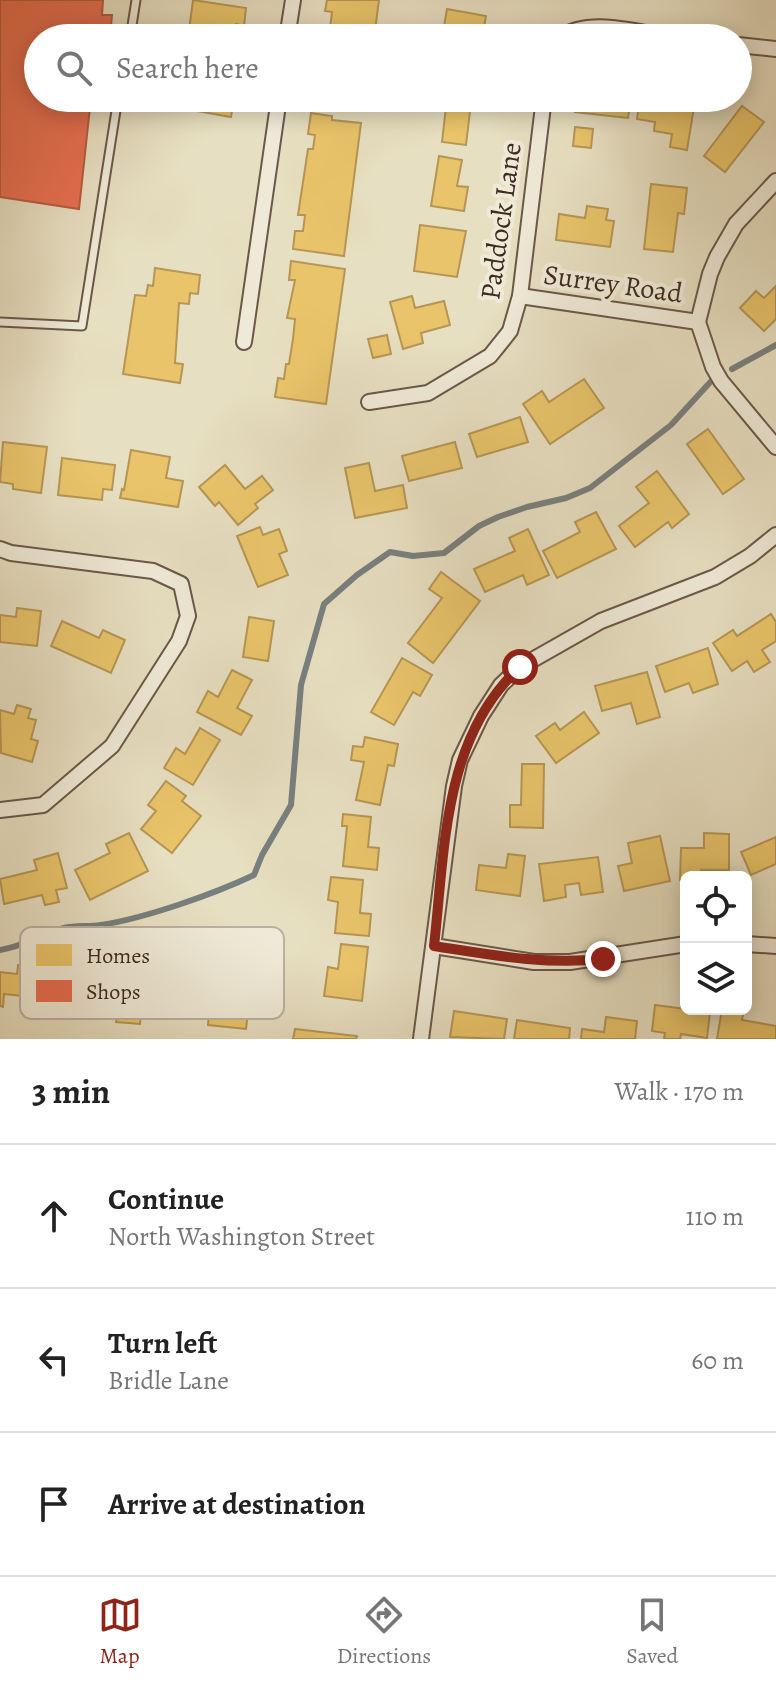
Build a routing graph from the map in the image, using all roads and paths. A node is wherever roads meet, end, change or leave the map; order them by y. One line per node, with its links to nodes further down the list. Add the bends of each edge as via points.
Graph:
1 (136, 0): 3 (lane)
2 (293, 0): 4 (street)
3 (132, 24)
4 (289, 24)
5 (752, 46): 6 (street)
6 (776, 49)
7 (116, 112): 12 (lane, via 82,326)
8 (277, 112): 14 (street)
9 (542, 112): 11 (street, Paddock Lane)
10 (776, 181): 13 (street, via 736,224 717,257)
11 (520, 296): 13 (street, Surrey Road); 15 (street, Paddock Lane, via 510,331 490,356 428,393)
12 (0, 322)
13 (698, 322): 16 (street, via 721,381)
14 (244, 342)
15 (369, 402)
16 (776, 447)
17 (776, 535): 22 (street, via 715,577 601,621 520,667 501,685 460,760)
18 (0, 549): 19 (street, via 153,571 181,584 188,616 179,641 112,746 43,805)
19 (0, 810)
20 (752, 944): 23 (street)
21 (680, 945): 22 (street, via 570,962 534,962)
22 (434, 946): 24 (street)
23 (776, 946)
24 (421, 1039)

